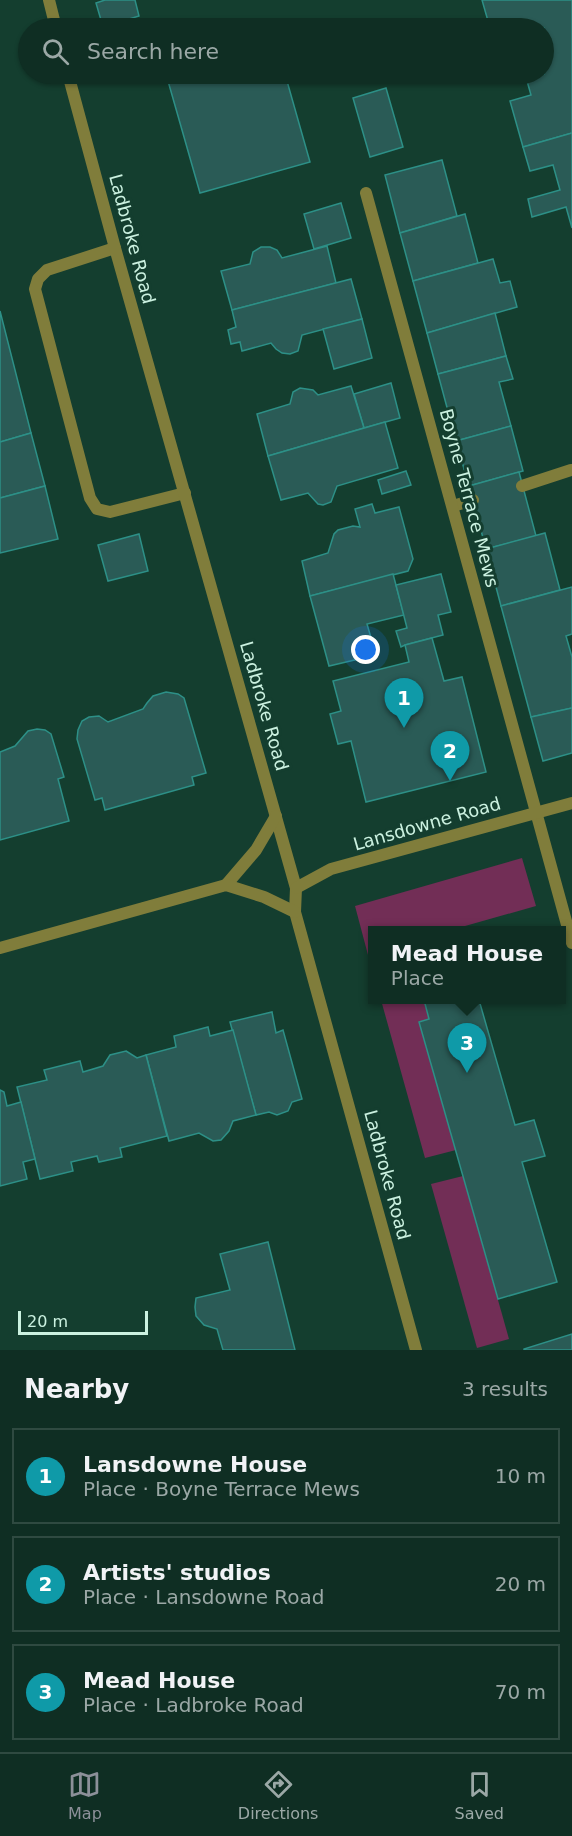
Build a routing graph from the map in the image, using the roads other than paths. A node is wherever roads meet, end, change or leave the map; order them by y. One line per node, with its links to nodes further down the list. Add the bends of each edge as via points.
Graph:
1 (49, 0): 2 (street)
2 (54, 18)
3 (72, 84): 5 (street, Ladbroke Road)
4 (366, 193): 10 (street, Boyne Terrace Mews)
5 (115, 248): 8 (street, Ladbroke Road); 8 (street, via 47,270 35,289 90,498 97,509 110,512)
6 (571, 470): 7 (street)
7 (522, 486)
8 (185, 493): 13 (street, Ladbroke Road)
9 (473, 500): 10 (street)
10 (453, 506): 12 (street, Boyne Terrace Mews)
11 (572, 803): 12 (street, Lansdowne Road)
12 (536, 812): 15 (street, Lansdowne Road, via 332,869); 17 (street, Boyne Terrace Mews)
13 (276, 816): 14 (street, via 256,850); 15 (street, Ladbroke Road)
14 (226, 885): 16 (street); 18 (street)
15 (296, 888): 16 (street, Ladbroke Road)
16 (295, 912): 19 (street, Ladbroke Road)
17 (572, 943)
18 (0, 948)
19 (416, 1350)

